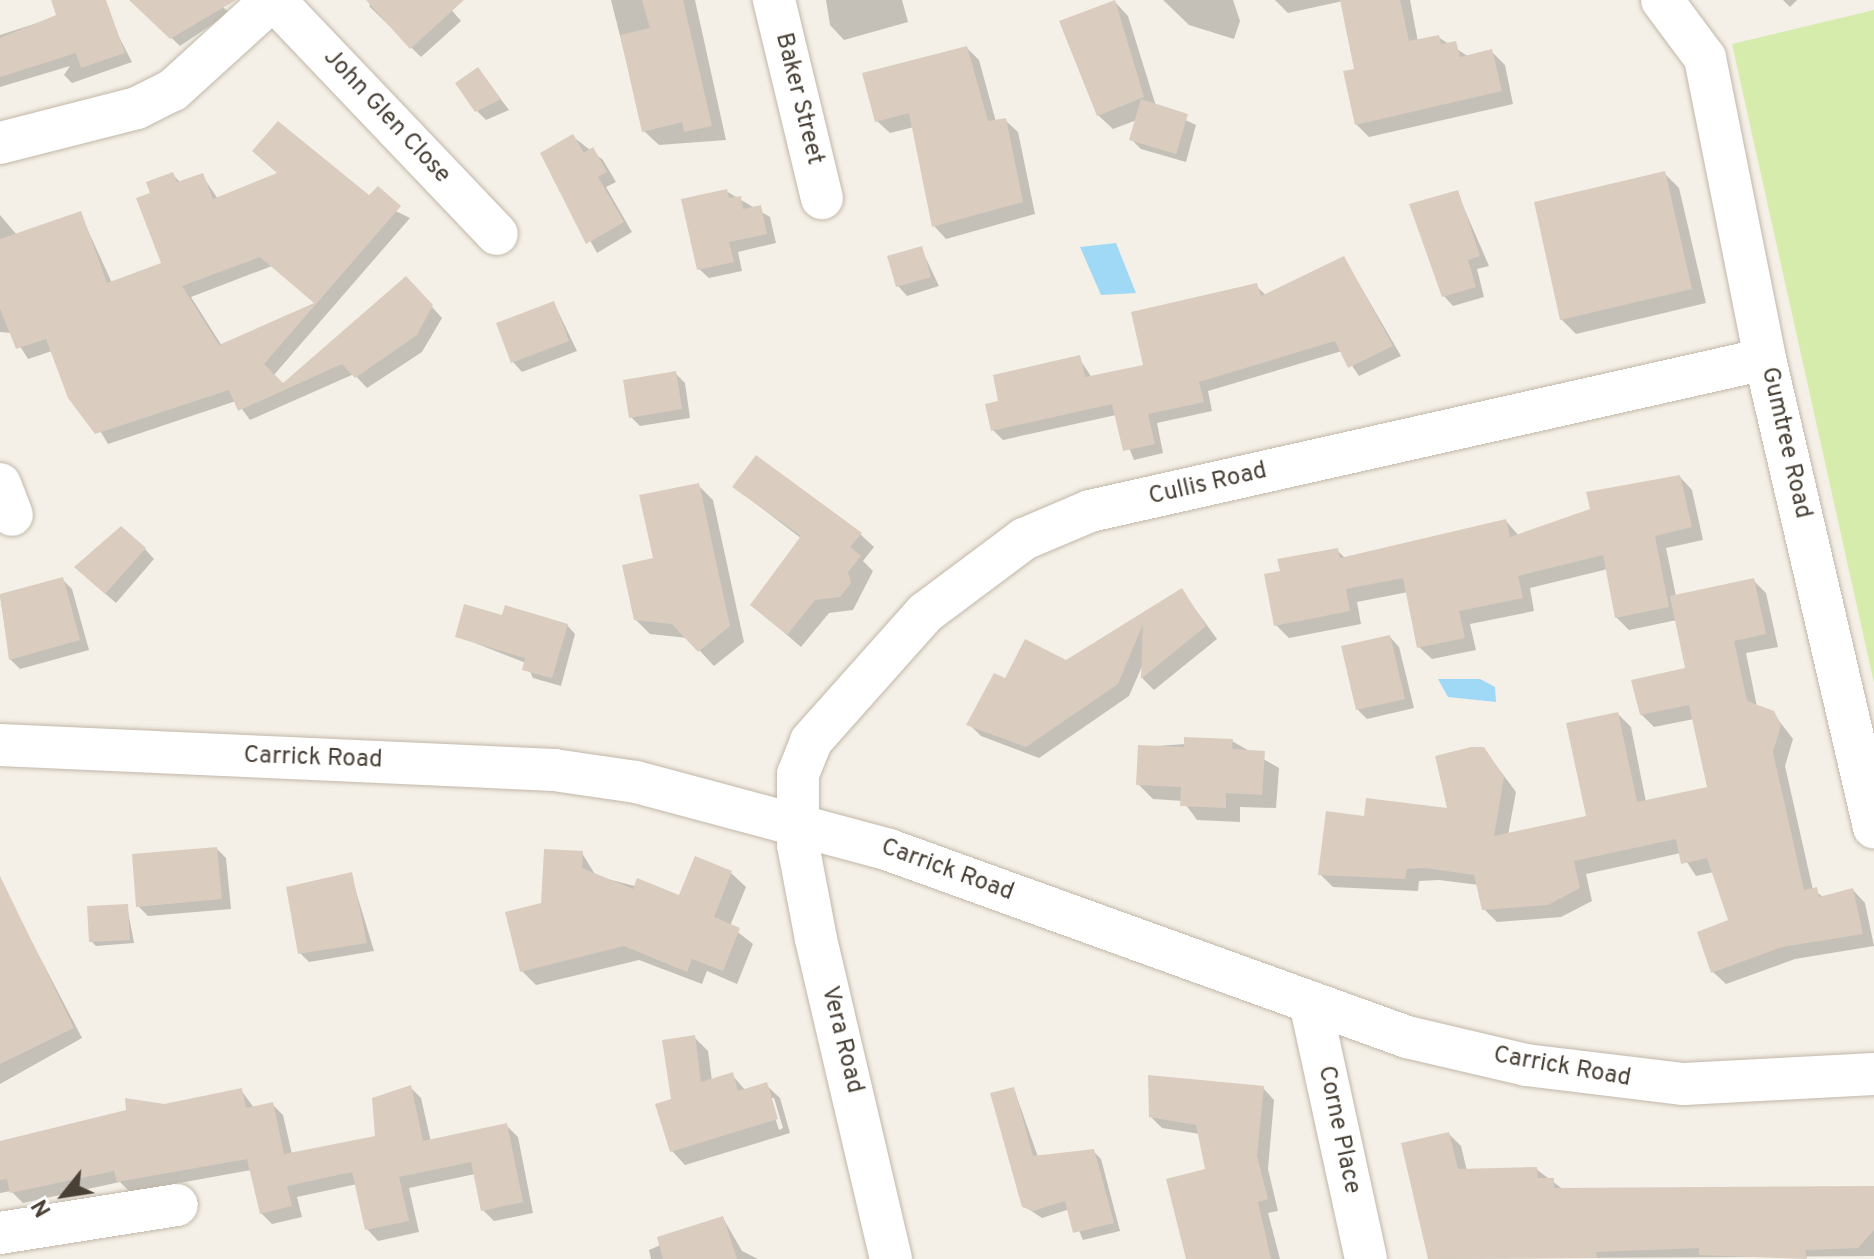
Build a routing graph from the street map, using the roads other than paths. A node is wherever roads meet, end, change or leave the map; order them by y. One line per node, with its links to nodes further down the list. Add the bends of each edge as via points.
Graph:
1 (273, 0): 4 (street, via 173,90 137,108); 6 (street, John Glen Close)
2 (774, 0): 5 (street, Baker Street)
3 (1662, 0): 7 (street, Gumtree Road, via 1705,58)
4 (0, 143)
5 (822, 198)
6 (497, 234)
7 (1765, 359): 9 (street, Cullis Road, via 1090,511 1024,539 925,613 811,741 798,774); 10 (street, Gumtree Road)
8 (0, 745): 9 (street, Carrick Road, via 554,770)
9 (796, 820): 11 (street, Carrick Road); 15 (street, Vera Road, via 816,939)
10 (1874, 827)
11 (1310, 1002): 12 (street, Carrick Road, via 1407,1037 1601,1080 1684,1084); 16 (street, Corne Place)
12 (1874, 1074)
13 (177, 1205): 14 (street)
14 (0, 1233)
15 (891, 1259)
16 (1366, 1259)

